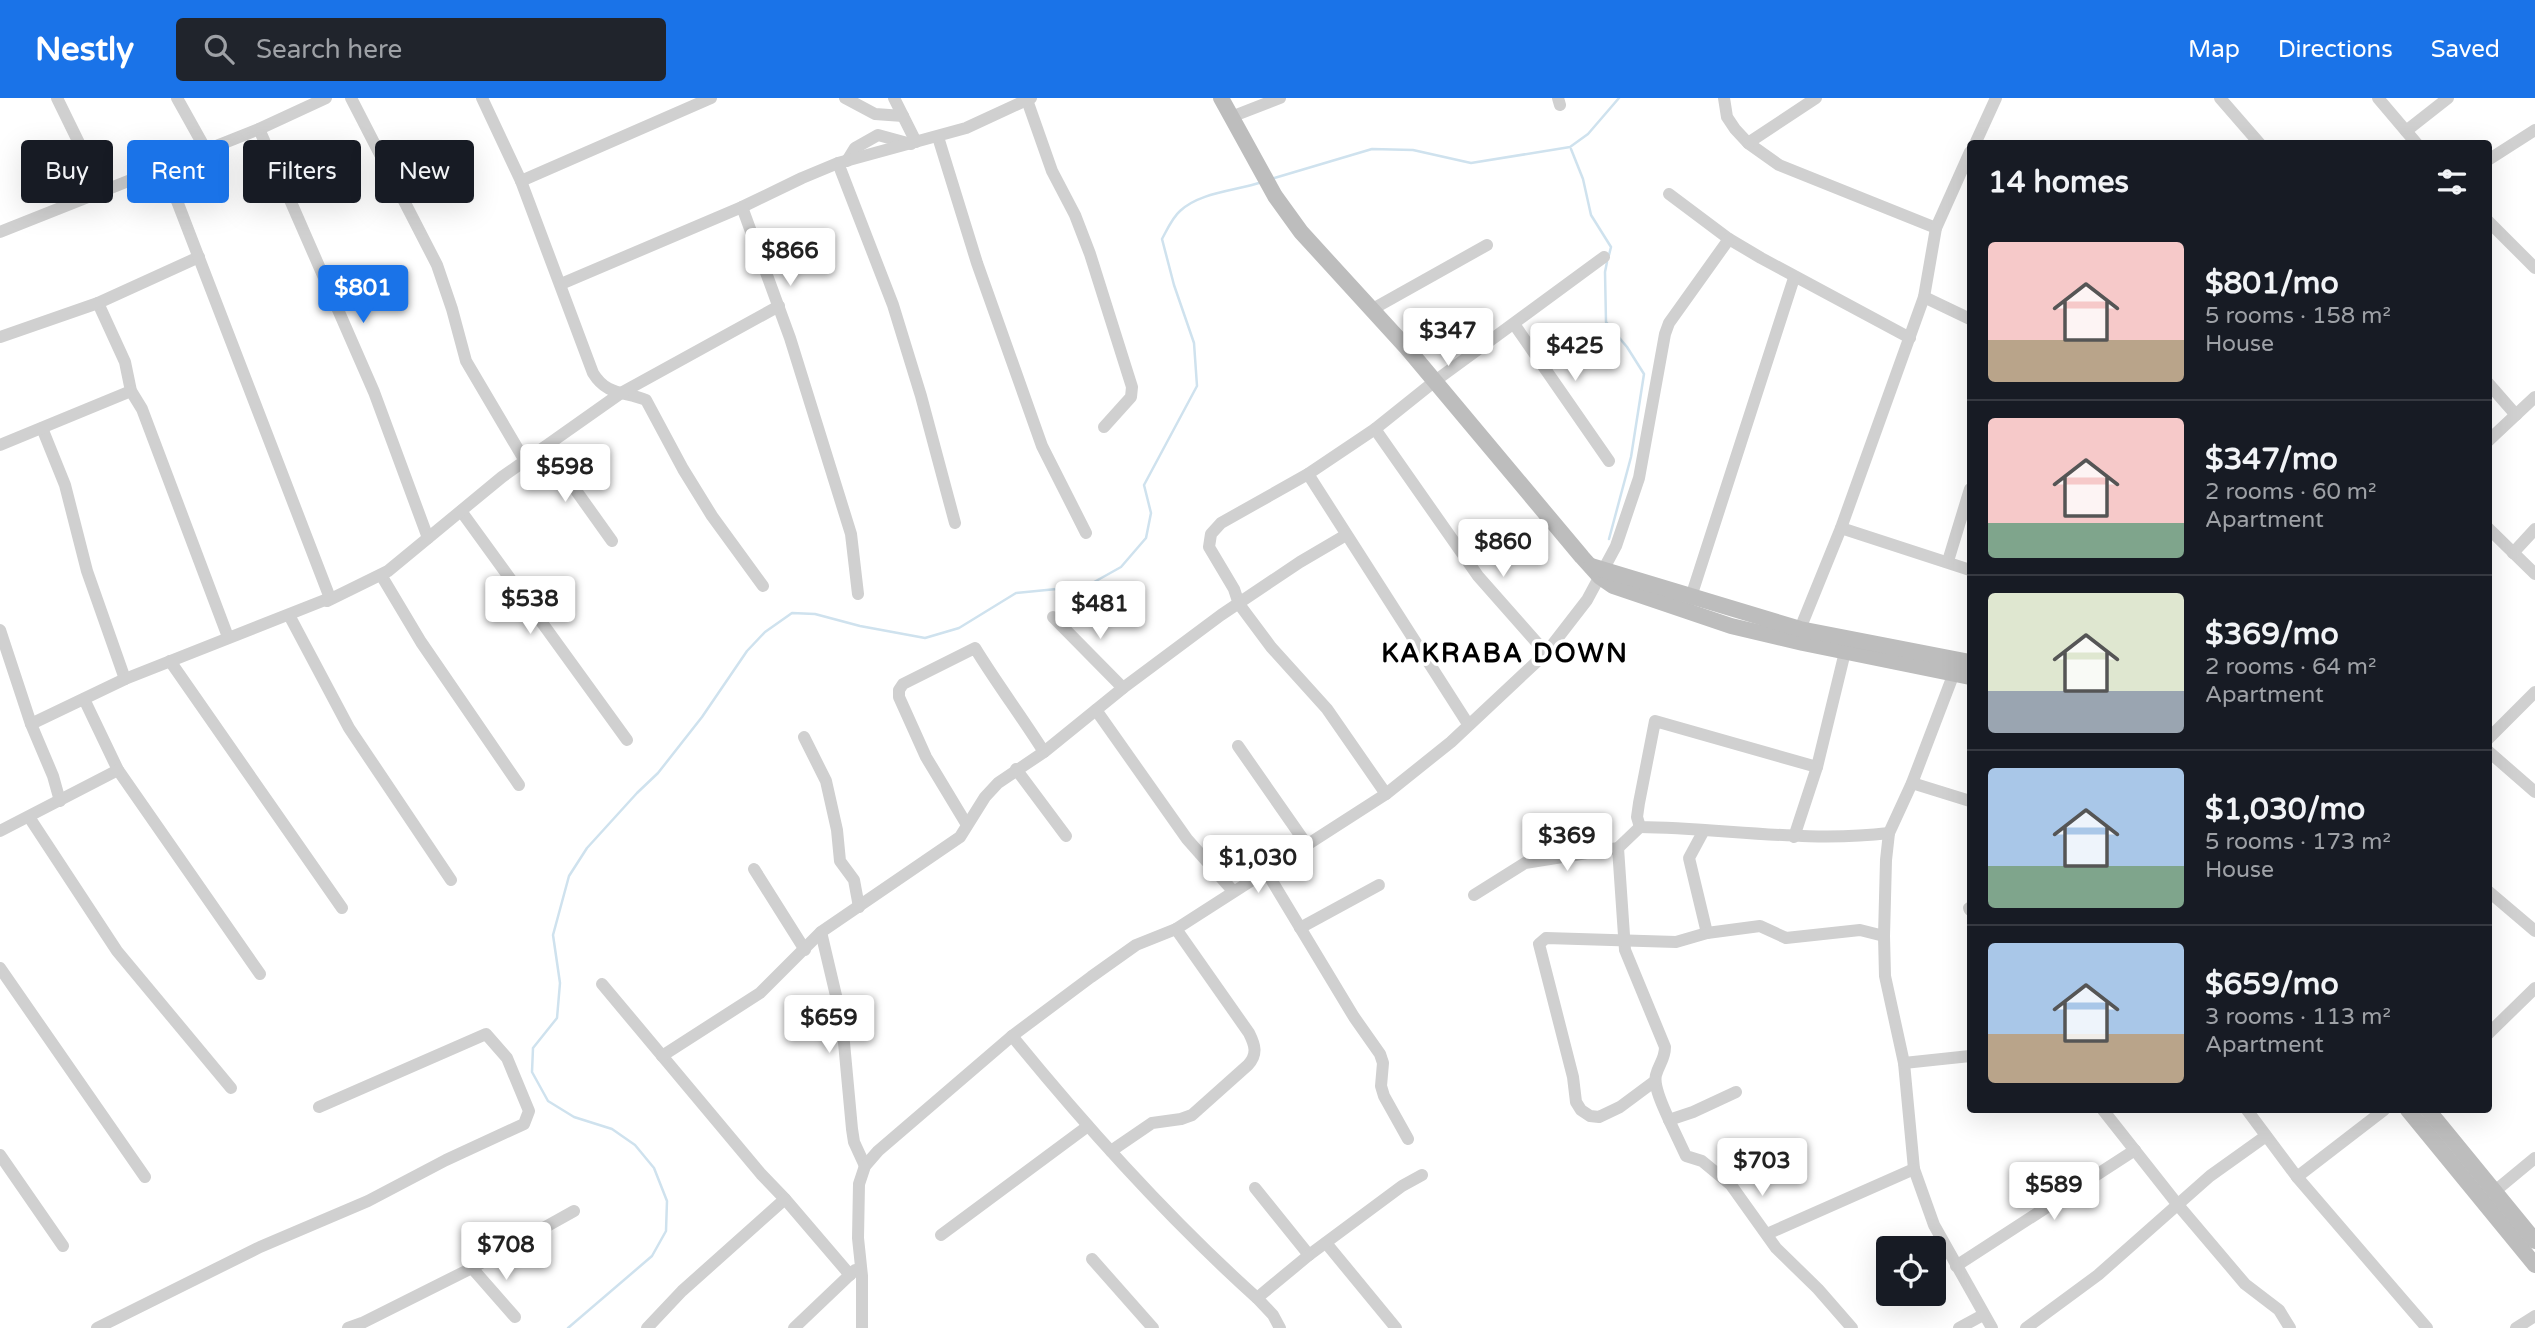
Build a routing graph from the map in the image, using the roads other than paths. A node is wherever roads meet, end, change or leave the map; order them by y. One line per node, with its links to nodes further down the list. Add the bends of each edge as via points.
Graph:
1 (57, 98): 24 (street)
2 (177, 98): 25 (street)
3 (327, 98): 20 (street)
4 (351, 98): 70 (street, via 437,265 466,361)
5 (482, 98): 35 (street)
6 (711, 98): 35 (street)
7 (845, 98): 18 (street, via 875,114)
8 (894, 98): 18 (street)
9 (1221, 98): 19 (street)
10 (1280, 98): 19 (street)
11 (1724, 98): 31 (street, via 1727,117)
12 (1816, 98): 31 (street)
13 (1996, 98): 26 (street)
14 (2220, 98): 27 (street)
15 (2378, 98): 22 (street)
16 (2448, 98): 22 (street)
17 (1029, 99): 23 (street); 64 (street, via 1052,171 1090,254 1132,387 1131,397)
18 (903, 116): 30 (street)
19 (1231, 117): 53 (street, via 1301,232)
20 (258, 129): 29 (street); 81 (street, via 374,392)
21 (2535, 130): 32 (street)
22 (2406, 131): 28 (street)
23 (938, 137): 30 (street); 79 (street, via 981,276 1042,446)
24 (78, 140)
25 (200, 140)
26 (1977, 140)
27 (2257, 140)
28 (2414, 140)
29 (229, 141)
30 (914, 143): 34 (street)
31 (1748, 143): 41 (street, via 1802,176)
32 (2492, 157)
33 (1967, 159): 41 (street)
34 (843, 162): 39 (street); 75 (street, via 921,396)
35 (521, 181): 49 (street)
36 (1669, 194): 43 (street)
37 (70, 203): 42 (street)
38 (178, 203): 45 (street)
39 (742, 207): 49 (street); 52 (street)
40 (2492, 225): 47 (street)
41 (1936, 228): 50 (street)
42 (0, 232)
43 (1730, 239): 48 (street); 86 (street, via 1669,323 1639,478 1620,533)
44 (1487, 245): 53 (street)
45 (199, 257): 51 (street); 91 (street, via 330,594)
46 (1604, 257): 55 (street)
47 (2535, 268)
48 (1794, 278): 57 (street); 93 (street)
49 (561, 284): 61 (street, via 593,373 600,384)
50 (1924, 298): 54 (street); 57 (street)
51 (98, 303): 56 (street); 60 (street, via 125,362)
52 (779, 306): 61 (street); 90 (street, via 851,534)
53 (1371, 310): 58 (street)
54 (1967, 318)
55 (1514, 324): 58 (street); 71 (street)
56 (0, 337)
57 (1910, 338): 76 (street)
58 (1435, 381): 66 (street); 86 (street)
59 (2492, 388): 63 (street)
60 (131, 391): 65 (street); 98 (street, via 142,408)
61 (621, 393): 69 (street); 89 (street, via 646,400 712,516)
62 (2535, 397): 63 (street)
63 (2516, 415): 67 (street)
64 (1104, 427)
65 (41, 428): 68 (street); 105 (street, via 65,485 87,571)
66 (1375, 429): 72 (street); 100 (street, via 1478,576)
67 (2492, 437)
68 (0, 445)
69 (545, 447): 70 (street); 82 (street)
70 (525, 461): 74 (street)
71 (1609, 461)
72 (1308, 474): 80 (street); 92 (street, via 1221,523 1211,534 1209,547)
73 (1967, 499): 84 (street)
74 (461, 511): 81 (street); 114 (street)
75 (954, 523)
76 (1841, 528): 84 (street); 96 (street)
77 (2535, 529): 83 (street)
78 (2492, 532): 83 (street)
79 (1086, 533)
80 (1346, 535): 92 (street); 111 (street)
81 (428, 538): 88 (street)
82 (612, 541)
83 (2513, 553): 87 (street)
84 (1948, 561): 85 (street)
85 (1967, 569)
86 (1599, 571): 93 (street, via 1626,592); 100 (street, via 1587,600)
87 (2535, 574)
88 (381, 575): 91 (street); 122 (street)
89 (763, 586)
90 (858, 594)
91 (327, 601): 94 (street)
92 (1239, 604): 106 (street); 124 (street, via 1327,709)
93 (1688, 604): 96 (street); 99 (street, via 1769,636)
94 (289, 615): 98 (street); 139 (street, via 349,728)
95 (1054, 617): 106 (street)
96 (1800, 629): 102 (street)
97 (0, 630): 110 (street)
98 (228, 638): 101 (street)
99 (1845, 652): 103 (street); 118 (street)
100 (1546, 653): 111 (street)
101 (170, 661): 105 (street); 145 (street)
102 (1967, 661)
103 (1954, 673): 104 (street); 121 (street)
104 (1967, 676)
105 (125, 679): 108 (street)
106 (1123, 688): 109 (street)
107 (2535, 692): 112 (street)
108 (84, 699): 110 (street); 120 (street)
109 (1096, 710): 116 (street); 141 (street, via 1187,839)
110 (31, 724): 126 (street)
111 (1468, 724): 124 (street)
112 (2492, 735)
113 (804, 737): 144 (street, via 826,781 840,861 857,888)
114 (627, 740)
115 (1238, 746): 135 (street)
116 (1044, 752): 119 (street); 128 (street, via 975,648 904,684 899,697)
117 (2492, 754): 123 (street)
118 (1817, 767): 129 (street, via 1655,721 1637,817); 134 (street)
119 (1016, 769): 128 (street, via 985,797); 133 (street)
120 (118, 770): 126 (street); 155 (street)
121 (1912, 783): 125 (street); 132 (street)
122 (519, 785)
123 (2535, 792)
124 (1386, 794): 135 (street)
125 (1967, 800)
126 (60, 801): 127 (street)
127 (29, 817): 130 (street); 164 (street, via 117,951)
128 (967, 825): 144 (street, via 960,837)
129 (1640, 827): 131 (street); 136 (street)
130 (0, 831)
131 (1703, 832): 134 (street); 150 (street, via 1689,858)
132 (1889, 833): 134 (street); 151 (street)
133 (1066, 836)
134 (1794, 837)
135 (1307, 845): 138 (street)
136 (1618, 848): 142 (street, via 1525,863); 152 (street)
137 (754, 869): 153 (street)
138 (1266, 871): 141 (street); 146 (street)
139 (451, 880)
140 (1379, 885): 146 (street)
141 (1233, 891): 147 (street)
142 (1474, 895)
143 (2492, 895): 148 (street)
144 (859, 907): 149 (street)
145 (342, 908)
146 (1300, 928): 175 (street, via 1380,1054 1381,1086)
147 (1176, 929): 159 (street, via 1136,945); 177 (street, via 1249,1033 1255,1055 1192,1115 1152,1123)
148 (2535, 931)
149 (821, 932): 153 (street); 180 (street, via 842,1021 854,1142)
150 (1707, 933): 151 (street, via 1760,926 1786,938 1860,929); 152 (street, via 1676,942)
151 (1884, 936): 162 (street, via 1885,976)
152 (1625, 942): 163 (street, via 1665,1047); 163 (street, via 1546,938 1539,944 1581,1110 1599,1117)
153 (805, 950): 160 (street, via 760,993)
154 (0, 968): 183 (street)
155 (260, 974)
156 (601, 984): 160 (street)
157 (2535, 988): 158 (street)
158 (2492, 1030)
159 (1012, 1036): 173 (street); 180 (street)
160 (663, 1056): 187 (street)
161 (1967, 1056): 162 (street)
162 (1904, 1063): 181 (street)
163 (1655, 1081): 172 (street)
164 (231, 1088)
165 (1736, 1092): 172 (street)
166 (319, 1107): 206 (street, via 486,1034 508,1058 529,1111 524,1124 515,1129)
167 (2105, 1113): 176 (street)
168 (2248, 1113): 174 (street)
169 (2380, 1113): 184 (street)
170 (2410, 1113): 197 (street)
171 (2430, 1113): 186 (street)
172 (1669, 1120): 190 (street, via 1686,1156 1702,1161 1731,1185)
173 (1088, 1126): 177 (street); 191 (street)
174 (2266, 1136): 184 (street); 188 (street)
175 (1408, 1139)
176 (2135, 1150): 188 (street); 199 (street)
177 (1111, 1151): 202 (street)
178 (0, 1155): 194 (street)
179 (2535, 1158): 186 (street)
180 (865, 1166): 198 (street, via 859,1184)
181 (1914, 1169): 190 (street); 199 (street, via 1934,1225)
182 (1422, 1175): 193 (street)
183 (145, 1177)
184 (2297, 1177): 219 (street)
185 (1255, 1188): 195 (street)
186 (2495, 1191): 192 (street)
187 (785, 1199): 201 (street); 208 (street)
188 (2178, 1205): 217 (street, via 2098,1275); 218 (street, via 2245,1284 2279,1310)
189 (574, 1211): 200 (street)
190 (1767, 1234): 214 (street)
191 (942, 1235)
192 (2535, 1241)
193 (1326, 1243): 195 (street); 213 (street)
194 (64, 1246)
195 (1309, 1255): 202 (street)
196 (1092, 1259): 211 (street)
197 (2535, 1265)
198 (860, 1266): 201 (street); 210 (street)
199 (1956, 1266): 203 (street)
200 (472, 1268): 205 (street); 207 (street)
201 (850, 1275): 209 (street)
202 (1256, 1298): 212 (street)
203 (1983, 1315): 215 (street); 216 (street)
204 (2535, 1315): 220 (street)
205 (515, 1317)
206 (97, 1328)
207 (348, 1328)
208 (646, 1328)
209 (794, 1328)
210 (862, 1328)
211 (1153, 1328)
212 (1280, 1328)
213 (1396, 1328)
214 (1852, 1328)
215 (1959, 1328)
216 (1992, 1328)
217 (2026, 1328)
218 (2290, 1328)
219 (2427, 1328)
220 (2516, 1328)

